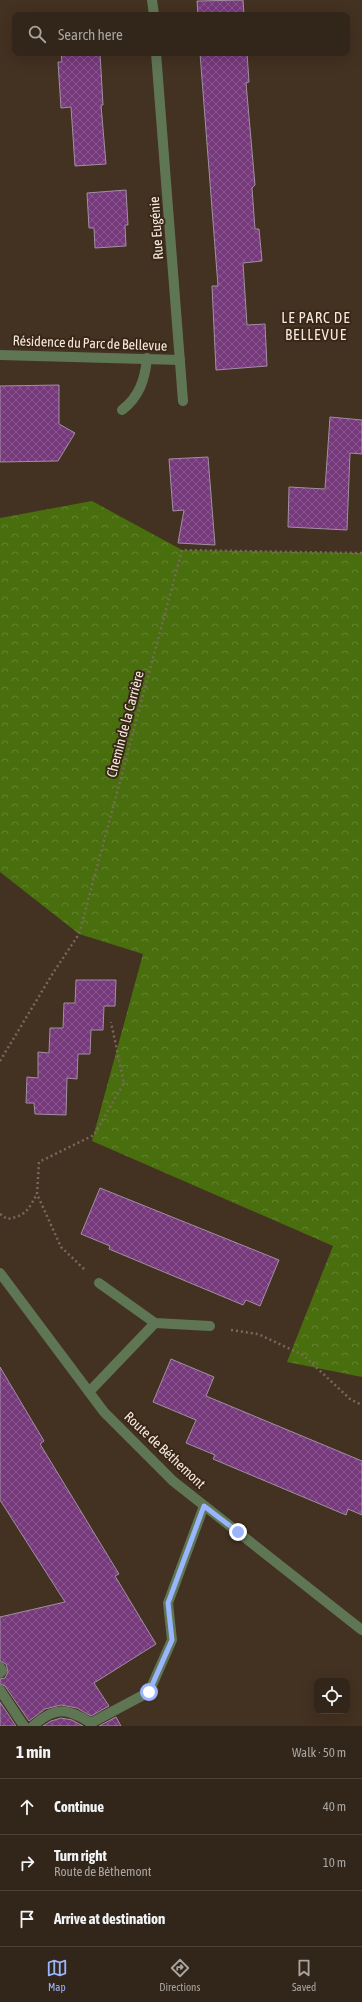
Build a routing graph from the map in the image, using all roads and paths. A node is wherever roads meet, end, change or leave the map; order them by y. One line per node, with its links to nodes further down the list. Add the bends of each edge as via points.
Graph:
1 (152, 0): 2 (street)
2 (154, 12)
3 (156, 56): 6 (street, Rue Eugénie)
4 (0, 355): 5 (street, Résidence du Parc de Bellevue)
5 (146, 358): 6 (street, Résidence du Parc de Bellevue); 8 (street, via 146,374 140,389 133,402)
6 (180, 360): 7 (street, Rue Eugénie)
7 (183, 401)
8 (122, 410)
9 (362, 553): 11 (path, Chemin de la Carrière, via 182,550 79,934 52,973)
10 (111, 1022): 12 (path, via 124,1083 94,1135 39,1162)
11 (0, 1061)
12 (36, 1194): 13 (path, via 26,1213 7,1219); 15 (path, via 61,1248)
13 (0, 1214)
14 (0, 1272): 18 (street, Route de Béthemont)
15 (99, 1283): 16 (street)
16 (155, 1323): 17 (street); 18 (street)
17 (210, 1326): 19 (path, via 258,1334 303,1355 350,1399)
18 (90, 1392): 20 (street, Route de Béthemont, via 104,1412 173,1481)
19 (362, 1405)
20 (204, 1506): 21 (street, Route de Béthemont); 25 (street, via 168,1603 172,1640 149,1692)
21 (362, 1630)
22 (0, 1667): 23 (street)
23 (0, 1673)
24 (0, 1690): 26 (street)
25 (91, 1725): 27 (street, via 79,1715 58,1710 47,1714)
26 (24, 1726)
27 (33, 1726)

